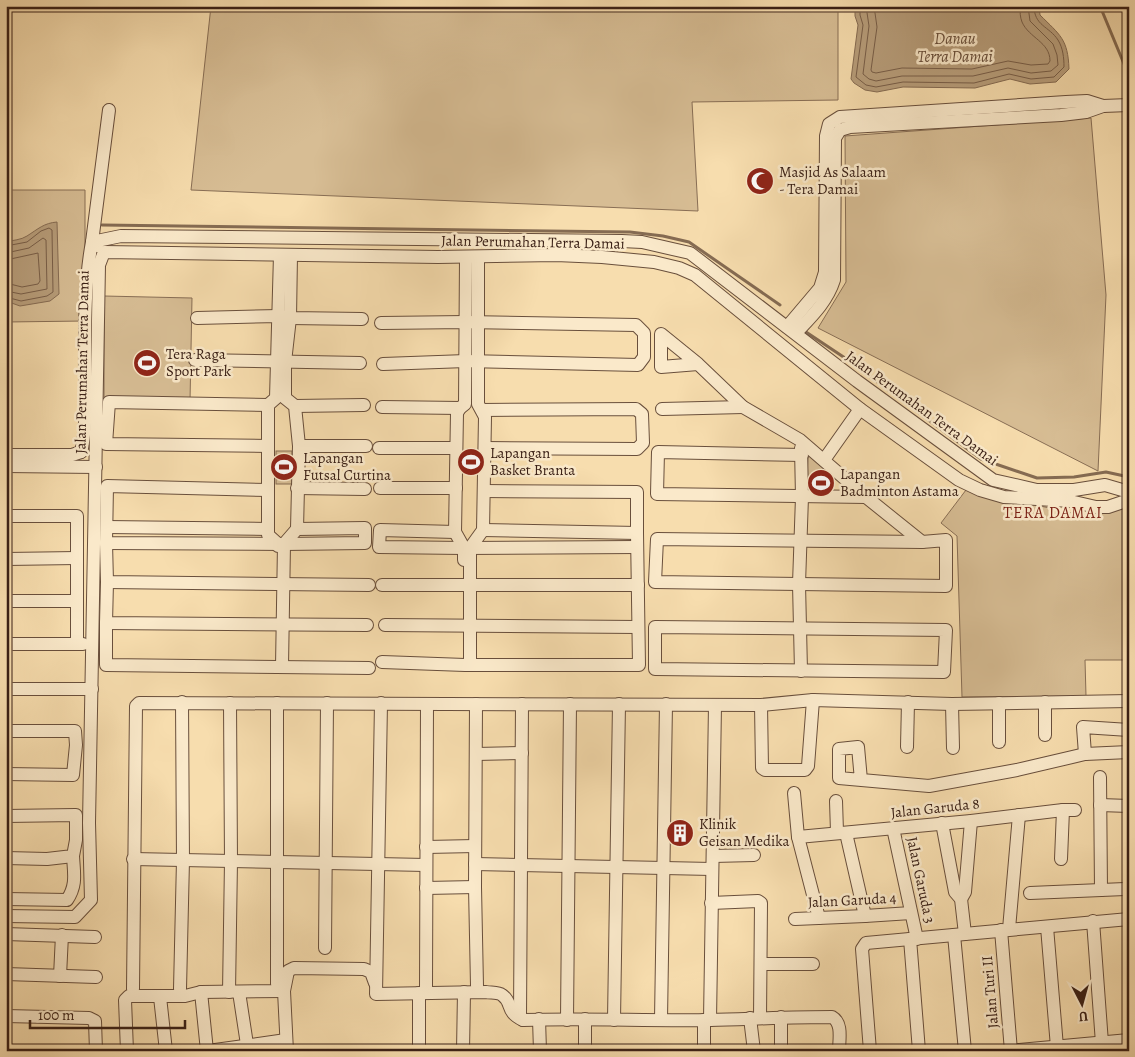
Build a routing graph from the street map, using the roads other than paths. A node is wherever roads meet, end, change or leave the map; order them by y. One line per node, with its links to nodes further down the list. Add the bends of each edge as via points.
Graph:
1 (1129, 105): 12 (street, via 1103,106 1087,101 1047,103 840,117 829,124 826,136 826,272 820,288)
2 (109, 110): 3 (street)
3 (92, 242): 4 (street); 12 (street, Jalan Perumahan Terra Damai, via 121,236 642,242 690,253); 32 (street, Jalan Perumahan Terra Damai, via 88,261 85,437)
4 (104, 252): 5 (street, Jalan Perumahan Terra Damai); 37 (street, Jalan Perumahan Terra Damai, via 99,266)
5 (285, 255): 6 (street, Jalan Perumahan Terra Damai); 7 (street)
6 (472, 257): 10 (street); 26 (street, Jalan Perumahan Terra Damai, via 602,257 679,268 695,275)
7 (284, 317): 8 (street); 9 (street); 15 (street)
8 (197, 318)
9 (362, 319)
10 (472, 322): 11 (street); 14 (street); 14 (street, via 636,325 644,333 644,357 638,365)
11 (381, 323)
12 (791, 330): 44 (street, Jalan Perumahan Terra Damai, via 993,480 1036,490 1074,490 1105,485)
13 (195, 360): 15 (street)
14 (472, 361): 17 (street); 21 (street); 23 (street)
15 (281, 362): 16 (street); 19 (street)
16 (360, 363)
17 (383, 364)
18 (698, 364): 24 (street)
19 (281, 402): 20 (street); 28 (street); 28 (street, via 109,402 106,444); 29 (street)
20 (364, 405)
21 (462, 406): 22 (street); 23 (street); 30 (street, via 457,414)
22 (382, 407)
23 (480, 407): 31 (street, via 485,416); 31 (street, via 636,409 642,414 643,443 636,449)
24 (743, 407): 25 (street); 27 (street)
25 (662, 409)
26 (860, 410): 35 (street); 47 (street, Jalan Perumahan Terra Damai, via 959,480 980,490 1004,497 1070,501 1096,507)
27 (800, 440): 34 (street); 35 (street)
28 (268, 446): 42 (street)
29 (299, 446): 30 (street); 38 (street)
30 (456, 448): 40 (street)
31 (485, 448): 43 (street)
32 (81, 452): 33 (street, via 72,455); 37 (street)
33 (6, 455)
34 (802, 455): 45 (street); 45 (street, via 658,452 657,494)
35 (824, 460): 46 (street)
36 (6, 466): 37 (street)
37 (96, 467): 79 (street, Jalan Perumahan Terra Damai)
38 (297, 488): 41 (street); 51 (street)
39 (380, 488): 40 (street)
40 (456, 488): 53 (street)
41 (365, 489)
42 (268, 490): 49 (street, via 107,486); 50 (street)
43 (484, 491): 52 (street); 54 (street, via 637,492)
44 (1129, 492)
45 (802, 497): 46 (street); 55 (street)
46 (866, 497): 56 (street)
47 (1129, 500)
48 (6, 516): 62 (street, via 77,516)
49 (108, 528): 50 (street); 57 (street)
50 (268, 529): 58 (street, via 268,535)
51 (297, 529): 58 (street); 58 (street, via 365,528 365,543)
52 (483, 530): 54 (street); 59 (street)
53 (455, 532): 59 (street); 59 (street, via 380,530 379,547)
54 (637, 533): 60 (street)
55 (801, 541): 56 (street); 65 (street); 65 (street, via 657,539 655,582)
56 (922, 542): 65 (street, via 946,540 946,586)
57 (106, 543): 58 (street); 63 (street)
58 (281, 544): 64 (street)
59 (467, 548): 60 (street); 67 (street)
60 (638, 548): 66 (street)
61 (6, 558): 62 (street)
62 (77, 558): 69 (street)
63 (107, 582): 64 (street); 70 (street)
64 (280, 584): 67 (street); 71 (street)
65 (799, 584): 76 (street)
66 (638, 585): 67 (street); 75 (street)
67 (467, 586): 74 (street)
68 (6, 601): 69 (street)
69 (77, 601): 78 (street)
70 (106, 623): 71 (street); 82 (street, via 106,665)
71 (279, 624): 72 (street); 82 (street)
72 (367, 625)
73 (385, 625): 74 (street)
74 (467, 627): 75 (street); 81 (street)
75 (638, 627): 81 (street, via 639,665)
76 (800, 628): 84 (street); 84 (street, via 946,630 944,672); 84 (street, via 655,627 655,668)
77 (6, 644): 78 (street)
78 (77, 644): 79 (street)
79 (93, 644): 86 (street, Jalan Perumahan Terra Damai)
80 (382, 662): 81 (street)
81 (468, 665)
82 (279, 666): 83 (street)
83 (369, 668)
84 (801, 671)
85 (6, 689): 86 (street)
86 (92, 690): 159 (street, Jalan Perumahan Terra Damai, via 91,900 75,917)
87 (813, 700): 90 (street, via 864,707); 105 (street); 105 (street, via 808,766 805,770 762,768)
88 (1129, 701): 91 (street)
89 (182, 702): 92 (street); 136 (street, via 139,703 136,706); 138 (street)
90 (908, 702): 102 (street); 111 (street)
91 (1045, 702): 96 (street); 108 (street)
92 (230, 703): 93 (street); 139 (street)
93 (277, 703): 94 (street); 140 (street)
94 (327, 703): 95 (street); 141 (street)
95 (381, 703): 103 (street); 142 (street)
96 (998, 703): 102 (street); 110 (street)
97 (476, 704): 98 (street); 103 (street); 115 (street)
98 (522, 704): 99 (street); 114 (street)
99 (570, 704): 100 (street); 147 (street)
100 (619, 704): 101 (street); 148 (street)
101 (666, 704): 104 (street); 149 (street)
102 (952, 704): 112 (street)
103 (426, 705): 132 (street)
104 (715, 705): 105 (street); 143 (street)
105 (761, 705)
106 (1129, 730): 116 (street, via 1083,727)
107 (6, 731): 117 (street, via 75,732 76,745 74,775)
108 (1045, 735)
109 (1129, 740): 113 (street)
110 (998, 742)
111 (907, 747)
112 (953, 748)
113 (1128, 752): 116 (street)
114 (522, 753): 115 (street); 146 (street)
115 (476, 754): 131 (street)
116 (1085, 754): 119 (street, via 929,786)
117 (6, 774)
118 (1100, 777): 122 (street)
119 (861, 780)
120 (794, 793): 130 (street)
121 (836, 801): 129 (street)
122 (1100, 805): 123 (street); 153 (street)
123 (1129, 806)
124 (1019, 815): 126 (street, Jalan Garuda 8); 137 (street, Jalan Garuda 8, via 1069,810); 166 (street, Jalan Turi II)
125 (6, 816): 134 (street, via 76,815)
126 (971, 821): 127 (street, Jalan Garuda 8); 156 (street, via 965,892)
127 (942, 823): 128 (street, Jalan Garuda 8); 156 (street, via 955,892)
128 (893, 828): 129 (street, Jalan Garuda 8); 158 (street, Jalan Garuda 3)
129 (842, 832): 130 (street, Jalan Garuda 8); 160 (street)
130 (798, 837): 161 (street)
131 (475, 846): 132 (street); 144 (street)
132 (426, 847): 145 (street)
133 (754, 855): 143 (street)
134 (73, 856): 135 (street); 155 (street, via 73,890 66,900)
135 (6, 858)
136 (133, 859): 138 (street); 181 (street)
137 (1061, 859)
138 (183, 860): 139 (street); 182 (street)
139 (231, 861): 140 (street); 185 (street)
140 (277, 862): 141 (street); 180 (street)
141 (326, 862): 142 (street); 172 (street)
142 (377, 863): 145 (street); 178 (street)
143 (713, 863): 149 (street); 157 (street)
144 (475, 864): 146 (street); 150 (street)
145 (426, 865): 151 (street)
146 (522, 865): 147 (street); 192 (street, via 519,1013)
147 (568, 865): 148 (street); 193 (street)
148 (617, 866): 149 (street); 195 (street)
149 (664, 867): 196 (street)
150 (475, 887): 151 (street); 179 (street)
151 (426, 888): 183 (street)
152 (1125, 889): 153 (street)
153 (1100, 890): 154 (street)
154 (1030, 893)
155 (6, 899)
156 (961, 899): 168 (street)
157 (711, 903): 173 (street, via 761,903); 197 (street)
158 (911, 913): 160 (street, Jalan Garuda 4); 171 (street, Jalan Garuda 3)
159 (6, 916)
160 (865, 916): 161 (street, Jalan Garuda 4)
161 (819, 918): 162 (street, Jalan Garuda 4)
162 (795, 919)
163 (1129, 919): 164 (street)
164 (1094, 921): 165 (street); 199 (street)
165 (1047, 927): 166 (street); 201 (street)
166 (1005, 930): 168 (street); 218 (street, Jalan Turi II)
167 (6, 934): 169 (street)
168 (959, 934): 171 (street); 217 (street)
169 (62, 936): 170 (street); 176 (street)
170 (95, 937)
171 (914, 939): 215 (street, via 869,942 863,946); 216 (street, Jalan Garuda 3)
172 (325, 948)
173 (761, 964): 174 (street); 190 (street)
174 (813, 964)
175 (6, 974): 176 (street)
176 (60, 976): 177 (street)
177 (96, 977)
178 (376, 986): 180 (street, via 371,972 364,969 294,968 288,971); 183 (street, via 376,994)
179 (477, 986)
180 (280, 987): 185 (street); 200 (street)
181 (133, 989)
182 (180, 989)
183 (423, 991): 186 (street); 207 (street)
184 (201, 992): 185 (street); 187 (street); 206 (street)
185 (234, 992): 202 (street)
186 (464, 992): 192 (street, via 500,994 507,1000 511,1012); 208 (street)
187 (160, 997): 204 (street, via 128,996 125,1000); 205 (street)
188 (6, 1016): 203 (street, via 95,1020)
189 (781, 1017): 190 (street); 213 (street); 214 (street, via 835,1019 839,1025)
190 (755, 1018): 197 (street); 212 (street)
191 (539, 1019): 192 (street); 193 (street); 209 (street)
192 (523, 1020)
193 (567, 1020): 194 (street)
194 (585, 1020): 195 (street); 210 (street)
195 (614, 1020): 196 (street)
196 (661, 1020): 197 (street)
197 (707, 1020): 211 (street)
198 (1129, 1040): 199 (street)
199 (1102, 1043): 201 (street)
200 (287, 1046): 202 (street)
201 (1057, 1047): 218 (street)
202 (247, 1048): 206 (street)
203 (96, 1051)
204 (127, 1051)
205 (166, 1051)
206 (208, 1051)
207 (419, 1051)
208 (464, 1051)
209 (540, 1051)
210 (585, 1051)
211 (704, 1051)
212 (754, 1051)
213 (781, 1051)
214 (839, 1051)
215 (870, 1051)
216 (919, 1051)
217 (964, 1051)
218 (1010, 1051)

